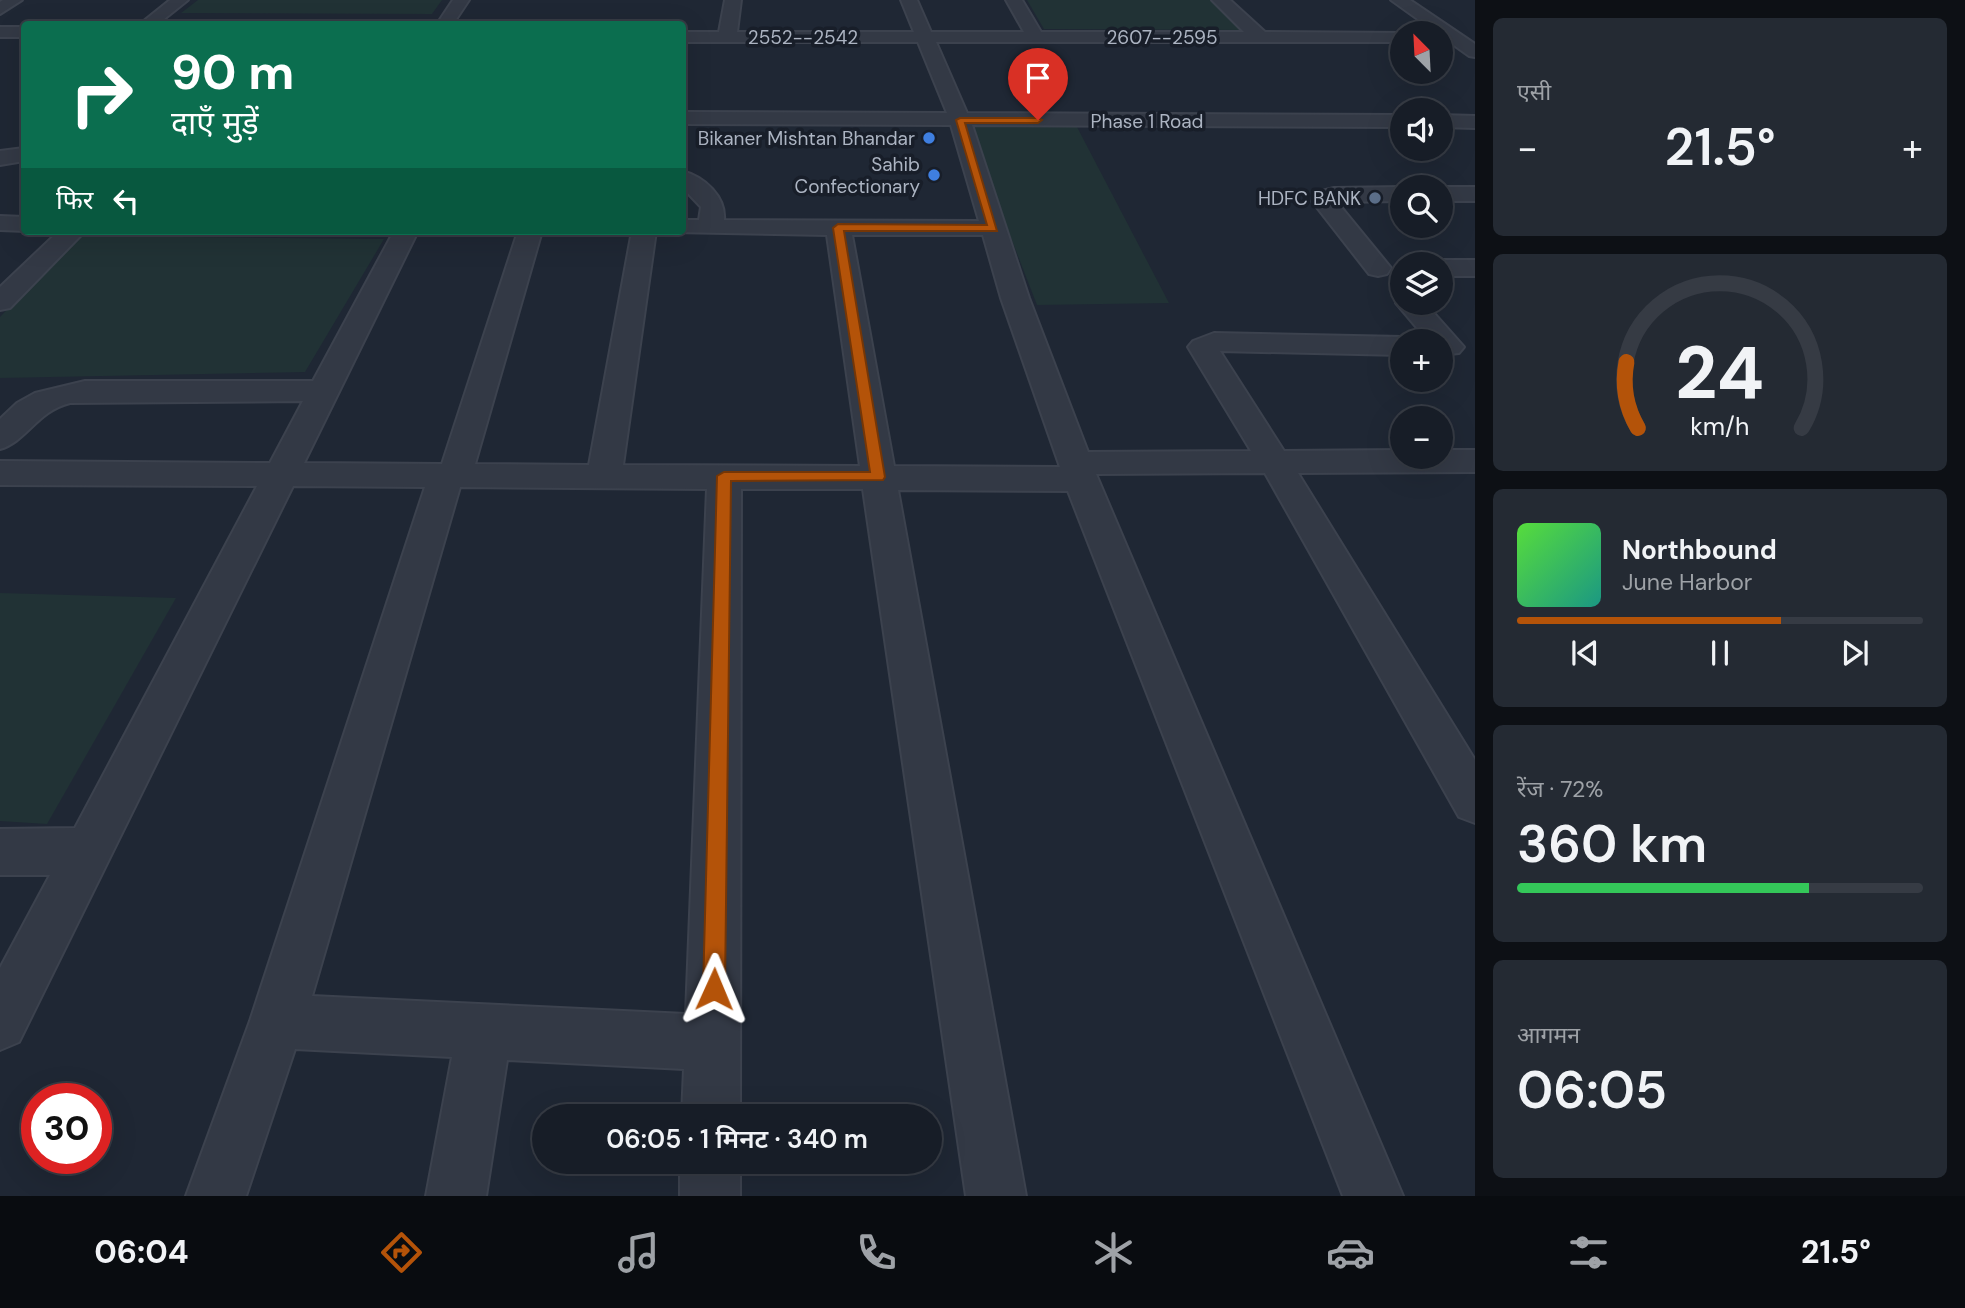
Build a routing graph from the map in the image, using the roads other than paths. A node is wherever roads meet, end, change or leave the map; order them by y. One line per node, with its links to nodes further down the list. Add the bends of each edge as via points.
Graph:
1 (14, 0): 9 (street)
2 (180, 0): 10 (street)
3 (461, 0): 11 (street)
4 (733, 0): 17 (street)
5 (909, 0): 18 (street)
6 (1014, 0): 15 (street)
7 (1220, 0): 19 (street)
8 (1399, 0): 12 (street)
9 (0, 9)
10 (152, 21)
11 (447, 21)
12 (1425, 21)
13 (0, 32): 14 (street)
14 (21, 32)
15 (1035, 36): 18 (street, 2607--2595); 19 (street, 2607--2595)
16 (686, 37): 17 (street, 2552--2542)
17 (727, 37): 18 (street, 2552--2542)
18 (923, 37): 24 (street)
19 (1260, 37): 20 (street, 2607--2595)
20 (1390, 37)
21 (1453, 41): 22 (street)
22 (1475, 52)
23 (686, 118): 24 (street, Phase 1 Road)
24 (960, 120): 25 (street, Phase 1 Road); 39 (street)
25 (1390, 121)
26 (1453, 121): 27 (street)
27 (1475, 121)
28 (21, 156): 29 (street)
29 (0, 160)
30 (686, 180): 37 (street, via 713,206)
31 (1390, 194): 44 (street, via 1334,195 1324,201)
32 (1453, 194): 33 (street)
33 (1475, 194)
34 (0, 223): 35 (street)
35 (21, 224)
36 (686, 227): 37 (street)
37 (711, 227): 38 (street)
38 (838, 228): 39 (street); 61 (street)
39 (993, 228): 55 (street)
40 (69, 235): 47 (street)
41 (404, 235): 51 (street)
42 (529, 235): 58 (street)
43 (643, 235): 59 (street)
44 (1390, 268)
45 (1453, 268): 46 (street)
46 (1475, 268)
47 (0, 302)
48 (1422, 315): 50 (street)
49 (1390, 346): 54 (street, via 1203,347)
50 (1455, 347)
51 (324, 390): 52 (street, via 58,394 30,406); 57 (street)
52 (0, 438)
53 (1475, 461): 54 (street)
54 (1276, 464): 55 (street); 62 (street)
55 (1079, 471): 61 (street); 75 (street)
56 (0, 473): 57 (street)
57 (281, 476): 58 (street); 63 (street)
58 (451, 476): 59 (street); 65 (street)
59 (604, 476): 60 (street)
60 (724, 476): 61 (street); 68 (street)
61 (878, 477): 74 (street)
62 (1475, 802)
63 (88, 851): 64 (street); 66 (street)
64 (0, 852)
65 (277, 1021): 67 (street); 71 (street)
66 (0, 1023)
67 (484, 1031): 68 (street); 72 (street)
68 (713, 1043): 69 (street)
69 (711, 1104)
70 (710, 1174): 73 (street)
71 (216, 1196)
72 (456, 1196)
73 (710, 1196)
74 (996, 1196)
75 (1373, 1196)

